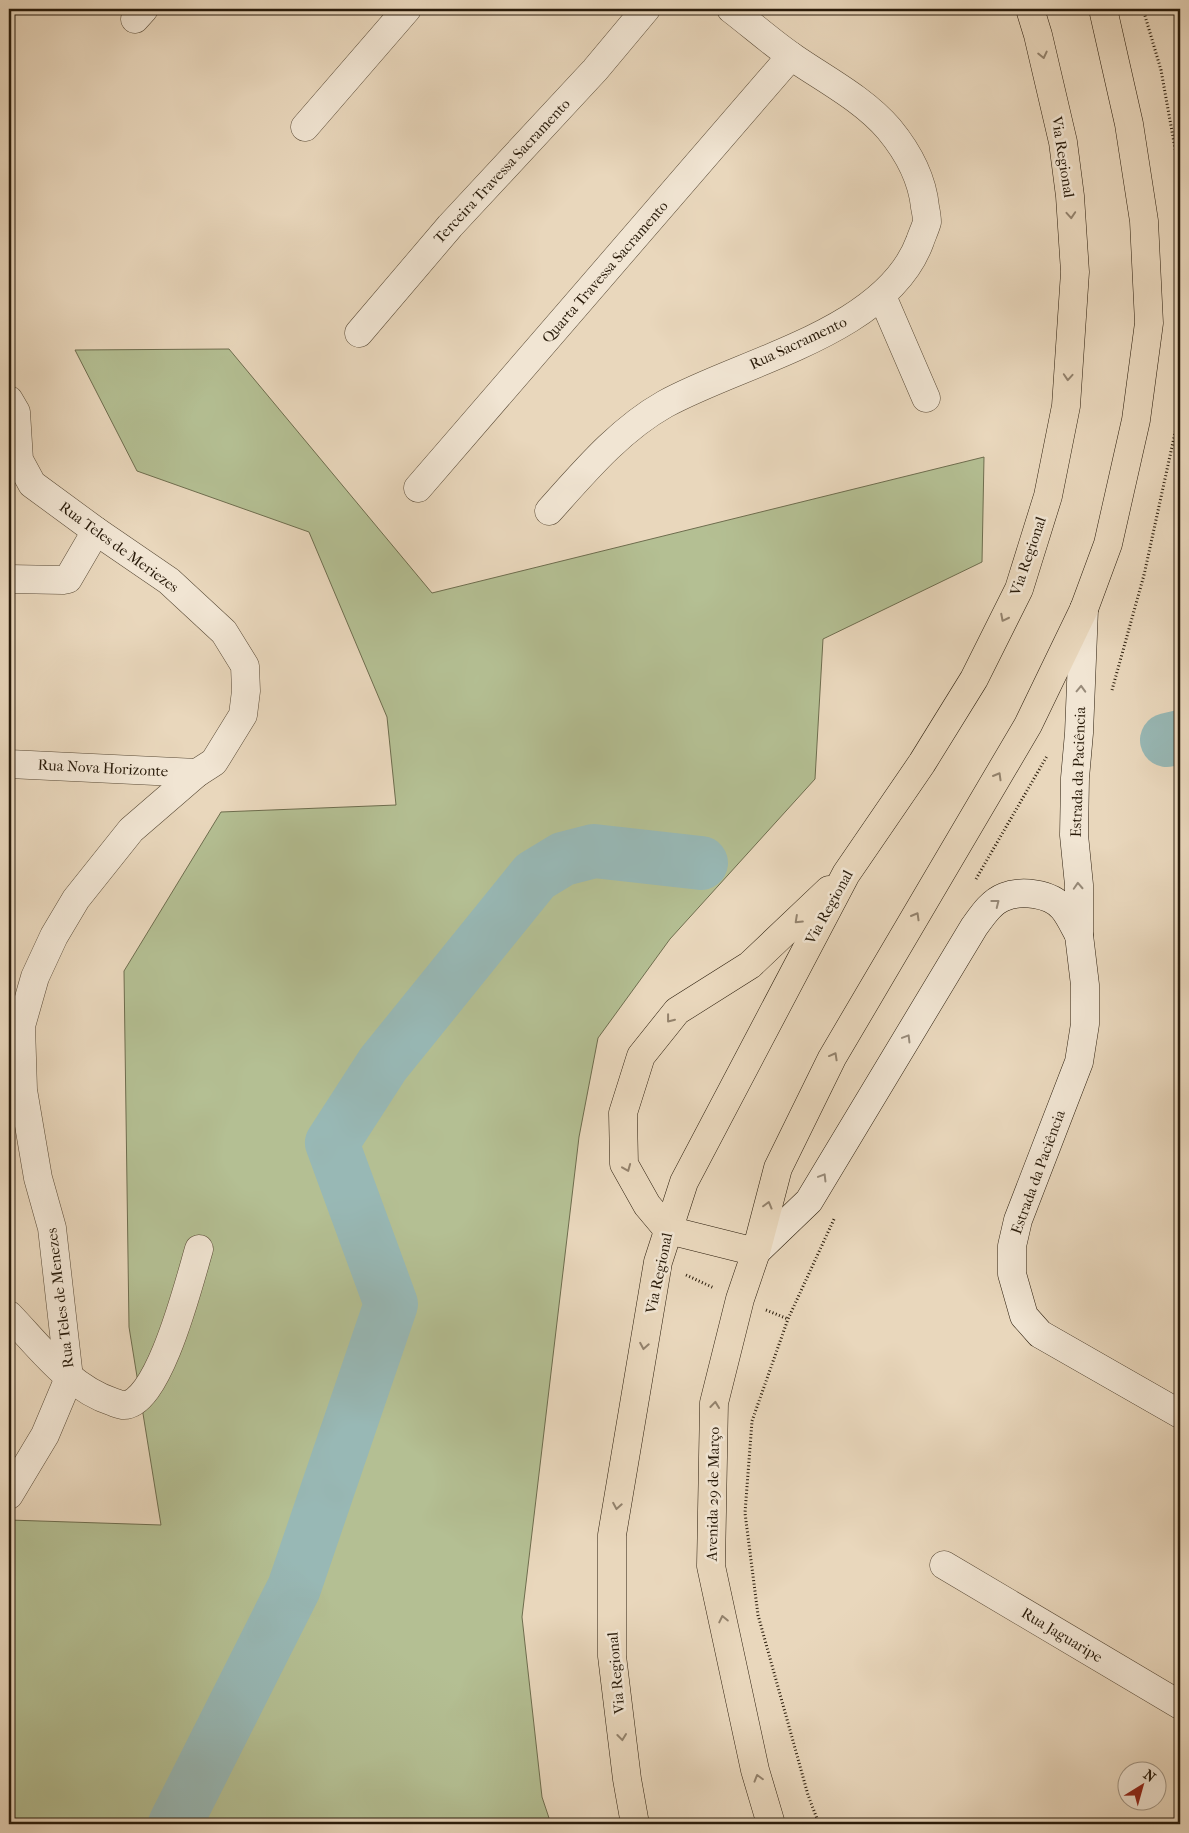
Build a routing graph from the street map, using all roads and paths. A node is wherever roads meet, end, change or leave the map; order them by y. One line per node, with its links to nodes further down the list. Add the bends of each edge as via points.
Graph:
1 (407, 9): 8 (street)
2 (646, 9): 11 (street, Terceira Travessa Sacramento, via 595,70 450,226)
3 (731, 9): 7 (street, Rua Sacramento)
4 (1030, 9): 24 (main road, Via Regional, one-way to 24, via 1063,142 1075,272 1066,406 1048,496 1019,589 974,679 922,763)
5 (1103, 9): 19 (main road, via 1129,124 1144,221 1149,323 1136,420 1115,516)
6 (1143, 9): 9 (path, via 1161,70)
7 (792, 56): 10 (street, Rua Sacramento, via 862,103 888,128 911,158 923,189 927,221 916,252 900,277); 15 (street, Quarta Travessa Sacramento)
8 (304, 126)
9 (1180, 176)
10 (882, 296): 12 (street); 16 (street, Rua Sacramento, via 819,336 718,379 637,422 603,452)
11 (359, 333)
12 (926, 398)
13 (9, 400): 17 (street, Rua Teles de Meriezes, via 16,412 19,460 32,484)
14 (1180, 410): 20 (path, via 1144,575)
15 (418, 488)
16 (548, 511)
17 (96, 531): 18 (street, via 68,578); 23 (street, Rua Teles de Meriezes, via 169,581 224,632 245,666 243,715 214,762)
18 (9, 579)
19 (1084, 609): 21 (street, Estrada da Paciência, one-way to 19); 32 (main road, one-way to 19, via 778,1168 832,1058 1028,725)
20 (1110, 696)
21 (1079, 733): 25 (path, via 1060,734 969,891); 26 (street, Estrada da Paciência, one-way to 21, via 1074,835)
22 (9, 764): 23 (street, Rua Nova Horizonte)
23 (198, 773): 27 (street, Rua Teles de Meriezes, via 131,830 76,899 54,936)
24 (846, 874): 30 (main road, Via Regional, via 684,1182); 30 (main road, one-way to 30, via 750,965 677,1011 641,1056 623,1113 624,1164 647,1205)
25 (985, 911): 26 (street, Estrada da Paciência, one-way to 26, via 1003,897 1022,893 1044,896 1062,907); 32 (street, Estrada da Paciência, one-way to 25, via 809,1201)
26 (1079, 935): 35 (street, Estrada da Paciência, via 1085,984 1079,1062 1018,1220 1012,1246 1012,1274 1024,1316 1040,1334)
27 (15, 1026): 28 (street, Rua Teles de Meriezes)
28 (38, 1178): 34 (street, Rua Teles de Menezes, via 52,1228)
29 (837, 1213): 41 (path, via 788,1319 752,1421 745,1513 758,1615)
30 (668, 1230): 32 (main road); 39 (main road, Via Regional, one-way to 39, via 658,1262 612,1535 612,1656)
31 (199, 1249): 34 (street, via 170,1342 150,1384 136,1402 123,1405 104,1399)
32 (756, 1252): 40 (main road, Avenida 29 de Março, one-way to 32, via 755,1770 711,1566 714,1403 740,1300)
33 (9, 1315): 34 (street)
34 (69, 1378): 36 (street, Rua Teles de Menezes, via 45,1435)
35 (1180, 1414)
36 (9, 1495)
37 (944, 1565): 38 (street, Rua Jaguaripe)
38 (1180, 1705)
39 (635, 1824)
40 (771, 1824)
41 (819, 1824)

